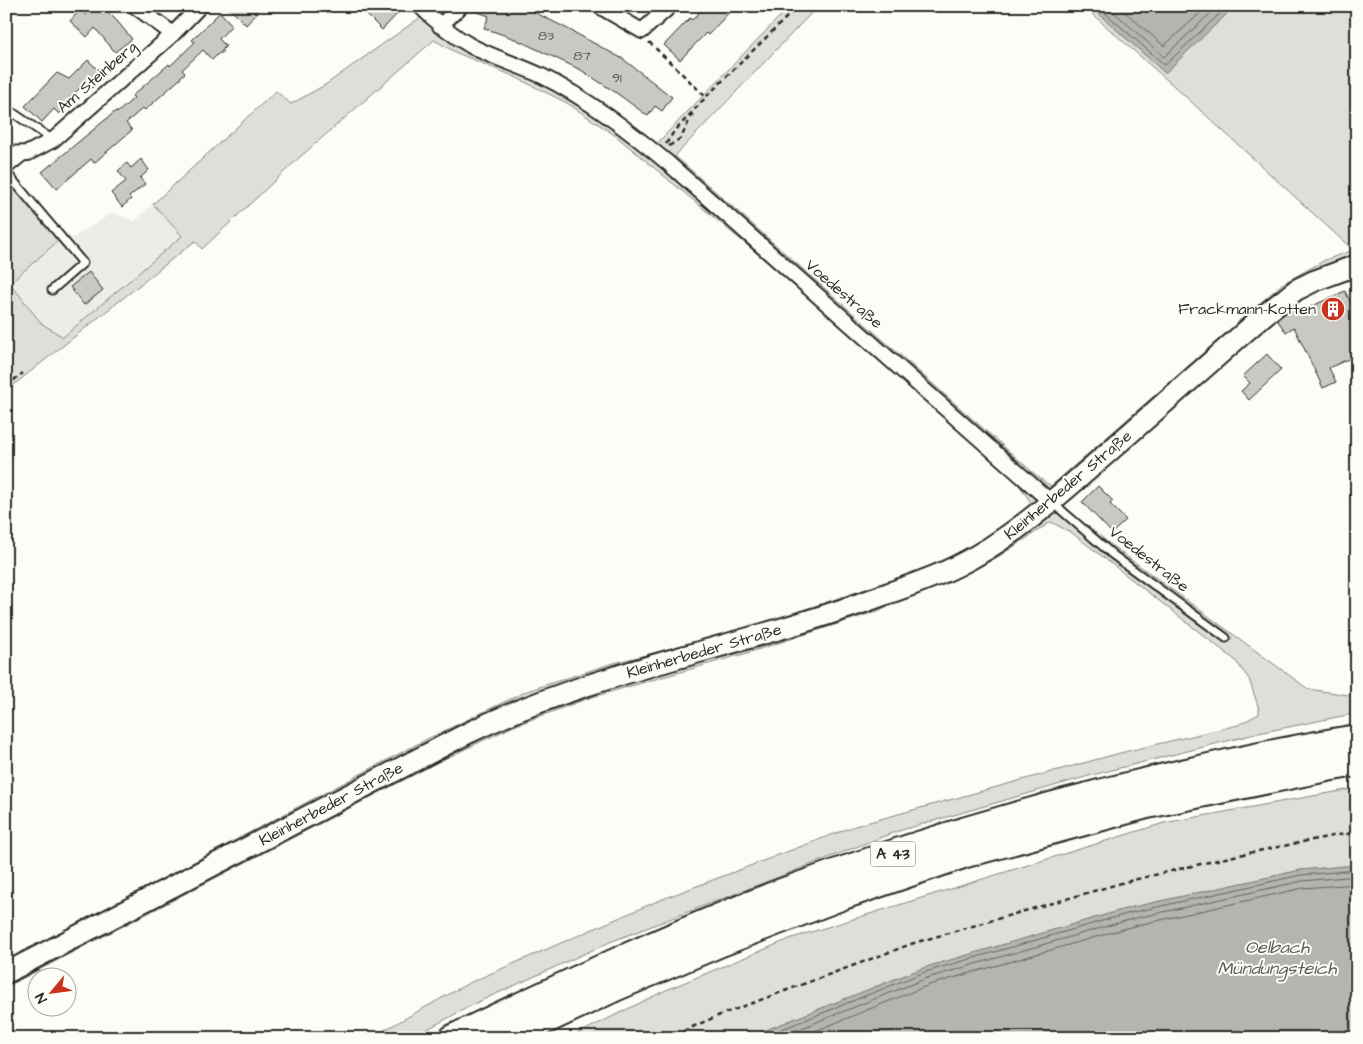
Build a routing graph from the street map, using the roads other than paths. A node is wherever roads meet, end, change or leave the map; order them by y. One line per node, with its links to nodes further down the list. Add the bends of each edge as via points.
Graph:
1 (135, 6): 8 (street)
2 (200, 6): 8 (street, Am Steinberg)
3 (420, 6): 7 (street, Voedestraße)
4 (461, 6): 7 (street)
5 (599, 6): 6 (street, via 642,30)
6 (670, 6)
7 (440, 26): 16 (street, Voedestraße, via 472,47 542,76 575,94 658,154)
8 (173, 34): 10 (street, Am Steinberg)
9 (6, 108): 10 (lane)
10 (52, 140): 11 (street, Am Steinberg)
11 (28, 153): 12 (street, Am Steinberg); 13 (lane)
12 (6, 154)
13 (6, 172): 15 (lane, via 83,263)
14 (1357, 265): 16 (street, Kleinherbeder Straße, via 1296,290)
15 (52, 290)
16 (1051, 502): 17 (lane, Voedestraße, via 1114,555); 20 (street, Kleinherbeder Straße, via 994,545 925,580 824,616 620,674 487,724)
17 (1226, 638)
18 (1357, 738): 21 (highway, A 43, via 1132,784 856,866 710,921 592,971)
19 (1357, 763): 22 (highway, A 43, via 1147,805 966,854 843,896 721,943)
20 (6, 973)
21 (453, 1038)
22 (508, 1038)

